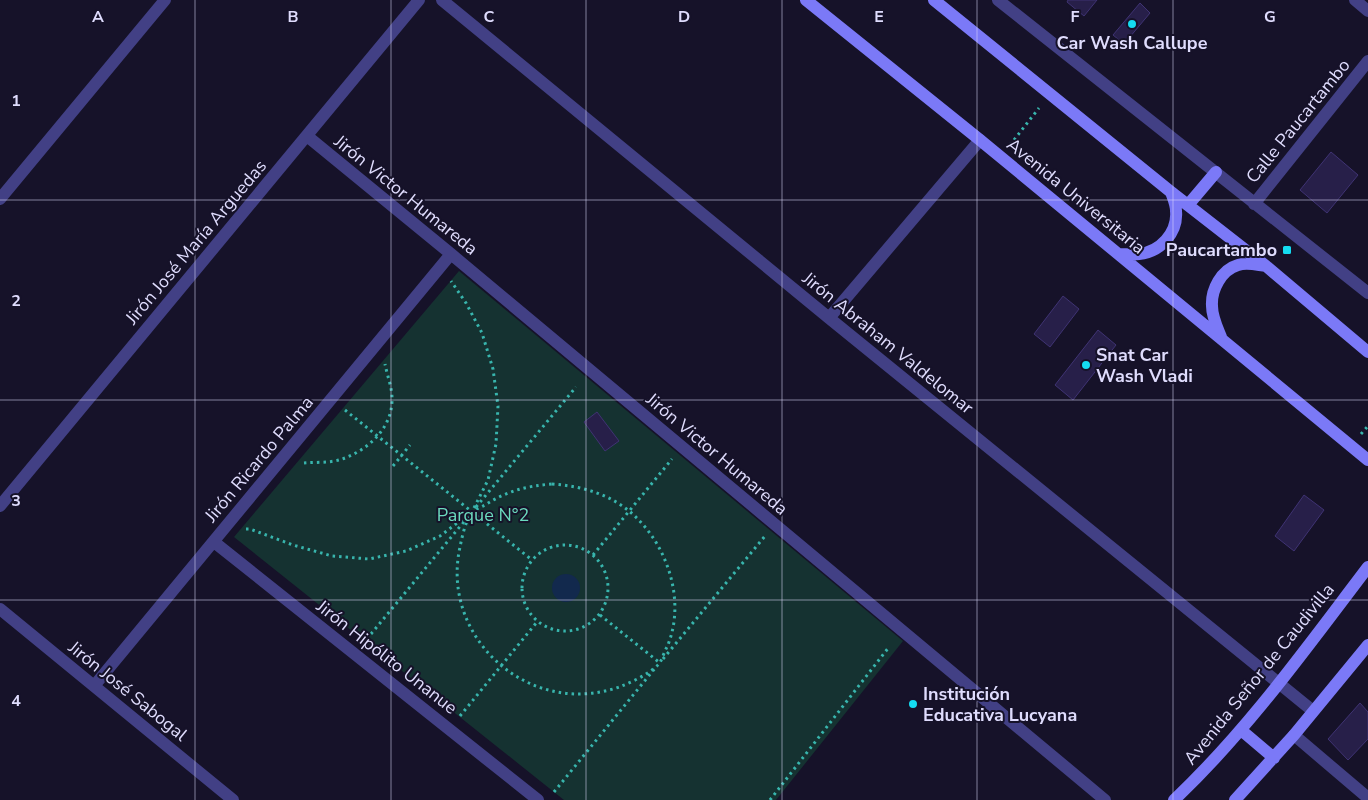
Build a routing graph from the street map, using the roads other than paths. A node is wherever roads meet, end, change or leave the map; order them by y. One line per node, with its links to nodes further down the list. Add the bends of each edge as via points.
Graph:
1 (165, 0): 14 (street)
2 (419, 0): 10 (street, Jirón José María Arguedas)
3 (442, 0): 21 (street, Jirón Abraham Valdelomar)
4 (806, 0): 11 (main road, Avenida Universitaria)
5 (998, 0): 12 (street)
6 (1355, 0): 8 (street)
7 (937, 1): 13 (main road)
8 (1368, 11)
9 (1368, 61): 15 (street, Calle Paucartambo)
10 (307, 136): 17 (street, Jirón Victor Humareda); 25 (street, Jirón José María Arguedas)
11 (980, 140): 18 (main road, Avenida Universitaria); 21 (street)
12 (1216, 172): 15 (street); 16 (main road)
13 (1171, 192): 16 (main road); 18 (main road, via 1176,221 1164,243 1153,251)
14 (0, 199)
15 (1254, 204): 20 (street)
16 (1188, 205): 19 (main road)
17 (451, 254): 26 (street, Jirón Ricardo Palma); 39 (street, Jirón Victor Humareda)
18 (1119, 254): 22 (main road, Avenida Universitaria)
19 (1266, 266): 22 (main road, via 1238,265 1219,280 1212,306); 23 (main road)
20 (1368, 293)
21 (829, 318): 30 (street, Jirón Abraham Valdelomar)
22 (1222, 339): 24 (main road, Avenida Universitaria)
23 (1368, 352)
24 (1368, 460)
25 (0, 506)
26 (214, 542): 31 (street, Jirón Ricardo Palma); 38 (street, Jirón Hipólito Unanue)
27 (1368, 567): 30 (main road, Avenida Señor de Caudivilla)
28 (0, 609): 31 (street, Jirón José Sabogal)
29 (1368, 644): 32 (main road)
30 (1279, 683): 32 (street, Jirón Abraham Valdelomar); 33 (main road, Avenida Señor de Caudivilla)
31 (94, 686): 37 (street, Jirón José Sabogal)
32 (1313, 711): 34 (main road)
33 (1240, 730): 35 (main road); 40 (main road, Avenida Señor de Caudivilla)
34 (1294, 735): 35 (main road); 36 (street)
35 (1274, 758): 41 (main road)
36 (1368, 798)
37 (233, 800)
38 (538, 800)
39 (1105, 800)
40 (1174, 800)
41 (1236, 800)

